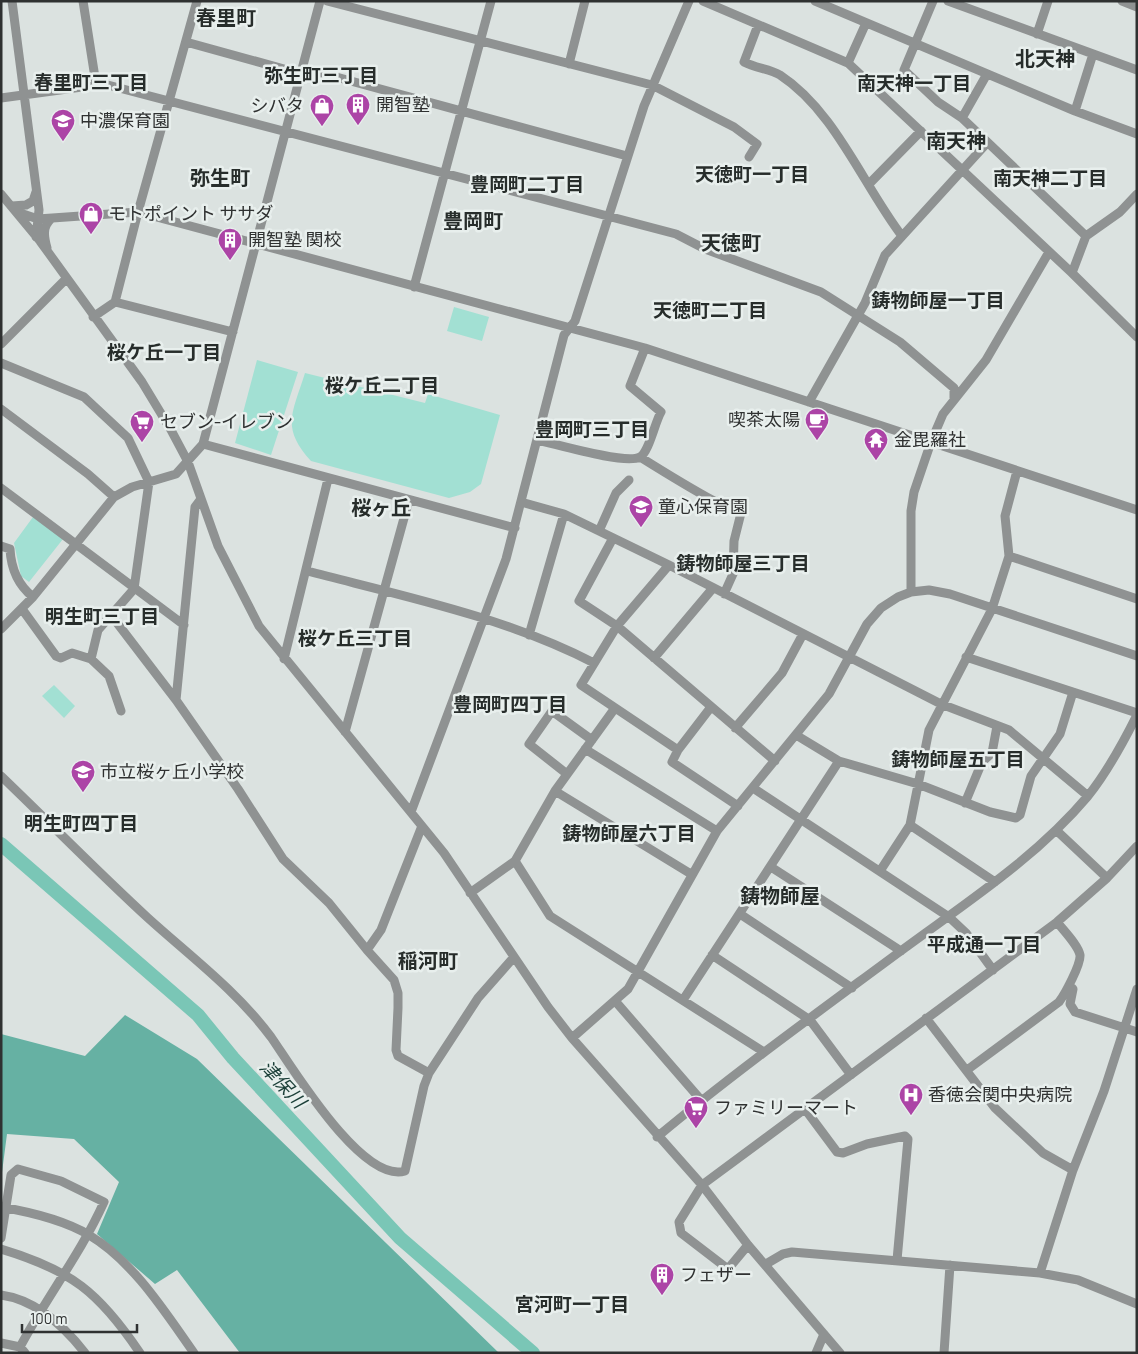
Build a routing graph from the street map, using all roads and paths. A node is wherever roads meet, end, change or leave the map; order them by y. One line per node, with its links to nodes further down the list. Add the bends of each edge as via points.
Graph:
1 (12, 1): 30 (street)
2 (83, 1): 28 (street)
3 (196, 1): 20 (street)
4 (320, 1): 26 (street)
5 (327, 1): 19 (street)
6 (491, 1): 19 (street)
7 (585, 1): 24 (street)
8 (689, 1): 29 (street)
9 (703, 1): 17 (street)
10 (815, 1): 16 (street)
11 (934, 1): 21 (street)
12 (948, 1): 18 (street)
13 (1048, 1): 18 (street)
14 (1122, 1): 15 (street)
15 (1137, 7)
16 (866, 23): 21 (street); 23 (street)
17 (758, 25): 23 (street); 44 (street, via 744,62 778,74 801,92 848,150)
18 (1037, 34): 22 (street)
19 (480, 41): 24 (street); 33 (street)
20 (186, 42): 26 (street); 32 (street)
21 (916, 44): 27 (street); 35 (street, via 904,70 938,102)
22 (1093, 54): 25 (street); 34 (street)
23 (848, 63): 36 (street)
24 (568, 64): 29 (street)
25 (1137, 70)
26 (303, 71): 33 (street); 37 (street)
27 (987, 74): 34 (street); 35 (street)
28 (96, 84): 30 (street); 32 (street)
29 (652, 85): 40 (street); 41 (street, via 734,127 757,144)
30 (24, 95): 31 (street); 45 (street)
31 (1, 98)
32 (170, 100): 37 (street); 48 (street)
33 (461, 111): 40 (street); 43 (street)
34 (1075, 111): 38 (street)
35 (962, 118): 39 (street)
36 (921, 131): 42 (street); 44 (street)
37 (287, 132): 43 (street); 55 (street)
38 (1137, 134)
39 (987, 144): 42 (street); 53 (street)
40 (627, 156): 50 (street)
41 (749, 157)
42 (961, 169): 52 (street); 56 (street)
43 (444, 173): 50 (street); 60 (street)
44 (869, 184): 52 (street, via 880,208)
45 (36, 192): 47 (street, via 33,201 26,205); 49 (street)
46 (1137, 194): 53 (street, via 1120,212)
47 (8, 204): 49 (street); 54 (street)
48 (138, 212): 51 (street); 55 (street); 61 (street)
49 (38, 214): 51 (street); 54 (street)
50 (607, 217): 62 (street, via 676,234 705,249 821,292); 64 (street, via 575,321)
51 (51, 219): 57 (street, via 45,224 44,232)
52 (902, 236): 62 (street, via 885,255)
53 (1086, 236): 58 (street)
54 (36, 237): 57 (street)
55 (256, 245): 60 (street); 65 (street)
56 (1049, 252): 58 (street); 70 (street, via 986,360)
57 (50, 256): 59 (street)
58 (1072, 273): 66 (street)
59 (66, 279): 63 (street); 67 (street)
60 (414, 287): 64 (street)
61 (115, 302): 63 (street); 65 (street)
62 (857, 315): 70 (street, via 900,342 954,388); 71 (street)
63 (93, 317): 77 (street, via 142,382)
64 (570, 328): 68 (street); 73 (street, via 564,335)
65 (233, 332): 75 (street)
66 (1137, 337)
67 (1, 344)
68 (645, 348): 71 (street); 76 (street, via 630,386 661,412 647,449)
69 (1, 363): 81 (street, via 84,397 128,438)
70 (954, 398): 74 (street)
71 (809, 402): 74 (street)
72 (1, 409): 83 (street)
73 (537, 440): 76 (street, via 624,460); 86 (street)
74 (930, 442): 78 (street); 100 (street, via 911,511)
75 (203, 444): 77 (street); 79 (street)
76 (640, 457): 101 (street, via 716,502 741,513 734,541 733,574)
77 (188, 462): 81 (street, via 176,474); 84 (street)
78 (1017, 471): 87 (street); 94 (street, via 1005,516)
79 (328, 479): 85 (street); 96 (street)
80 (629, 480): 90 (street, via 616,494)
81 (149, 482): 83 (street); 98 (street)
82 (1, 488): 92 (street)
83 (114, 497): 92 (street)
84 (201, 499): 108 (street, via 195,507); 118 (street, via 239,590 259,626)
85 (408, 500): 89 (street); 99 (street)
86 (521, 502): 88 (street); 89 (street)
87 (1137, 510)
88 (564, 514): 90 (street); 112 (street)
89 (514, 528): 107 (street)
90 (599, 531): 91 (street)
91 (613, 538): 95 (street); 109 (street, via 579,600)
92 (75, 544): 98 (street); 102 (street)
93 (1, 546): 102 (street, via 10,548 11,564 23,589)
94 (1008, 556): 103 (street); 105 (street)
95 (669, 565): 97 (street); 109 (street)
96 (307, 571): 99 (street); 118 (street)
97 (714, 588): 101 (street); 115 (street)
98 (134, 589): 106 (street); 108 (street)
99 (384, 591): 107 (street); 129 (street)
100 (911, 592): 105 (street, via 929,590 950,594); 116 (street, via 881,608 866,624)
101 (724, 594): 111 (street)
102 (32, 597): 104 (street)
103 (1137, 599)
104 (22, 609): 110 (street); 117 (street, via 56,656 61,658 77,653)
105 (992, 609): 113 (street); 114 (street)
106 (111, 615): 117 (street, via 98,630); 121 (street)
107 (483, 619): 112 (street); 145 (street)
108 (184, 625): 121 (street)
109 (617, 626): 115 (street); 119 (street)
110 (1, 629)
111 (802, 634): 116 (street); 128 (street, via 782,673)
112 (529, 635): 119 (street)
113 (966, 656): 120 (street); 122 (street)
114 (1137, 656)
115 (654, 658): 123 (street)
116 (849, 658): 122 (street); 130 (street, via 829,694)
117 (92, 659): 125 (street, via 109,676)
118 (284, 659): 129 (street)
119 (594, 663): 124 (street, via 581,685)
120 (1073, 692): 126 (street); 134 (street, via 1060,734)
121 (176, 700): 162 (street, via 283,858 330,903)
122 (941, 704): 127 (street); 139 (street, via 929,730)
123 (711, 707): 128 (street); 133 (street)
124 (615, 708): 131 (street); 133 (street)
125 (122, 711)
126 (1137, 714): 142 (street, via 1117,754)
127 (997, 726): 134 (street, via 1009,730); 143 (street, via 992,753 982,762)
128 (735, 728): 135 (street)
129 (345, 732): 145 (street)
130 (796, 735): 135 (street); 136 (street)
131 (592, 740): 132 (street); 137 (street, via 552,711 530,744)
132 (586, 749): 137 (street); 150 (street)
133 (678, 750): 144 (street, via 672,762)
134 (1043, 759): 142 (street); 143 (street, via 1031,776 1020,815 1016,818)
135 (775, 761): 140 (street)
136 (839, 761): 139 (street); 146 (street)
137 (567, 774): 141 (street)
138 (1, 776): 180 (street, via 147,917 232,993 270,1036 348,1142 371,1161 398,1173 405,1171)
139 (918, 784): 143 (street); 147 (street)
140 (753, 788): 144 (street); 146 (street)
141 (555, 791): 152 (street); 155 (street)
142 (1088, 796): 149 (street)
143 (965, 803)
144 (738, 806): 150 (street)
145 (410, 812): 148 (street)
146 (802, 819): 153 (street); 154 (street)
147 (910, 825): 154 (street); 157 (street)
148 (422, 826): 158 (street); 162 (street, via 382,930)
149 (1056, 830): 156 (street); 157 (street)
150 (717, 831): 155 (street)
151 (1137, 846): 156 (street)
152 (515, 861): 158 (street); 167 (street, via 550,916)
153 (771, 867): 159 (street); 163 (street)
154 (880, 871): 160 (street)
155 (691, 874): 167 (street)
156 (1107, 878): 161 (street)
157 (996, 882): 160 (street)
158 (470, 893): 165 (street)
159 (740, 914): 164 (street); 169 (street)
160 (949, 917): 163 (street); 166 (street, via 966,933)
161 (1057, 922): 166 (street); 168 (street, via 1080,953)
162 (367, 950): 180 (street, via 394,980 398,1008 398,1056)
163 (900, 951): 169 (street)
164 (712, 956): 171 (street); 174 (street)
165 (514, 957): 177 (street); 180 (street, via 478,998)
166 (993, 970): 173 (street)
167 (639, 972): 171 (street); 172 (street)
168 (1069, 985): 175 (street, via 1073,989 1070,1004 1075,1012); 179 (street, via 1060,1002)
169 (852, 988): 174 (street)
170 (1137, 989): 175 (street)
171 (683, 1000): 178 (street)
172 (616, 1002): 177 (street); 182 (street)
173 (926, 1018): 179 (street); 181 (street)
174 (810, 1020): 178 (street); 181 (street)
175 (1124, 1028): 176 (street); 185 (street)
176 (1137, 1032)
177 (572, 1038): 184 (street)
178 (764, 1052): 182 (street)
179 (967, 1070): 185 (street, via 995,1108 1043,1153)
180 (429, 1073)
181 (851, 1075): 183 (street)
182 (701, 1100): 184 (street)
183 (805, 1109): 186 (street); 192 (street, via 837,1152 904,1136 908,1139)
184 (657, 1137): 186 (street)
185 (1073, 1170): 196 (street)
186 (702, 1185): 190 (street); 190 (street, via 679,1222 681,1233 728,1269)
187 (4, 1208): 188 (street, via 44,1218); 188 (street, via 11,1175 18,1169 60,1181 104,1202); 189 (street)
188 (89, 1235): 195 (street); 205 (street, via 112,1252 147,1289)
189 (1, 1238)
190 (748, 1245): 193 (street)
191 (1, 1249): 195 (street)
192 (896, 1260): 193 (street, via 792,1252); 194 (street)
193 (766, 1264): 200 (street)
194 (950, 1265): 196 (street); 208 (street)
195 (64, 1272): 199 (street); 204 (street, via 109,1311)
196 (1040, 1273): 198 (street, via 1078,1280)
197 (1, 1294): 199 (street)
198 (1137, 1304)
199 (40, 1310): 202 (street); 203 (street, via 67,1329)
200 (824, 1334): 206 (street); 207 (street)
201 (1, 1343): 202 (street)
202 (22, 1350)
203 (85, 1353)
204 (140, 1353)
205 (194, 1353)
206 (816, 1353)
207 (840, 1353)
208 (944, 1353)

